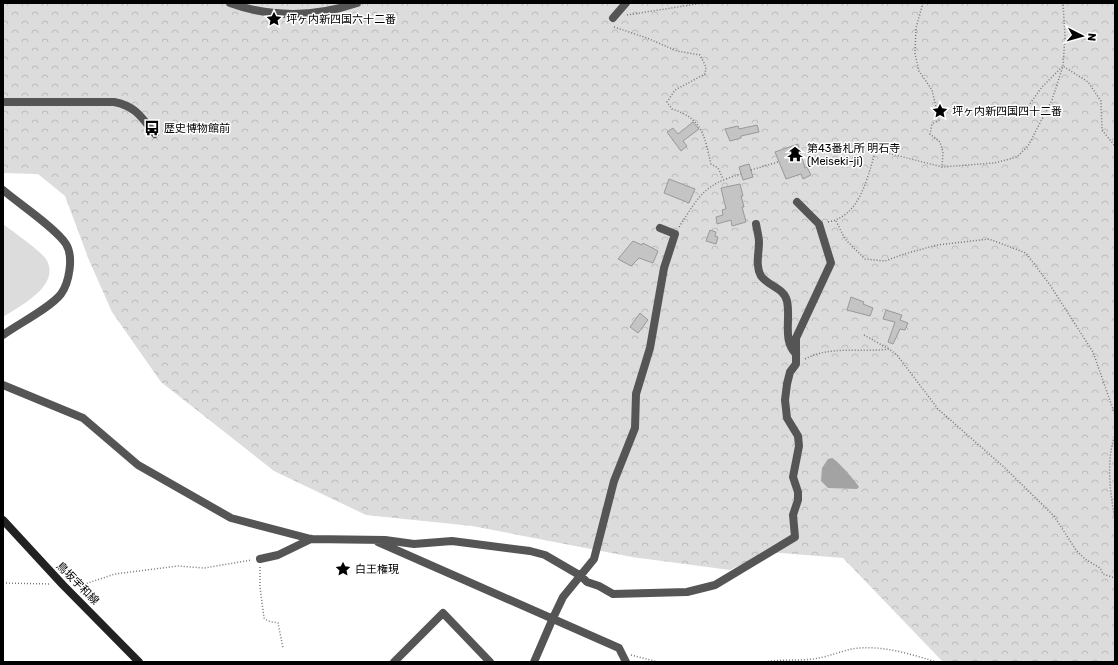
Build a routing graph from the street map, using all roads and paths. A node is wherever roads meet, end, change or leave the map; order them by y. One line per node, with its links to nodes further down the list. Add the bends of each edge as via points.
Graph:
1 (230, 3): 2 (street, via 285,15 320,13)
2 (357, 3)
3 (626, 3): 8 (street)
4 (704, 3): 7 (path)
5 (922, 3): 15 (path, via 916,28 915,54 919,71 932,90 939,120 932,124 930,134 940,142 943,152)
6 (1063, 3): 9 (path)
7 (627, 15)
8 (613, 18): 18 (path, via 612,26 676,51 700,55 706,67 705,74 675,90 668,102 672,109 686,114 698,123 704,134 711,164 718,168)
9 (1063, 66): 11 (path, via 1024,112 1002,116); 13 (path, via 1088,82 1101,101 1102,130); 15 (path, via 1048,107 1028,146 1017,157 994,164)
10 (3, 102): 12 (street, via 126,104 137,112)
11 (982, 109)
12 (155, 134)
13 (1115, 146)
14 (778, 162): 16 (path)
15 (942, 167): 21 (path, via 876,150 859,199 849,212)
16 (751, 170)
17 (741, 174): 18 (path)
18 (723, 179): 25 (path, via 701,194)
19 (3, 190): 26 (street, via 58,235 67,245 70,261 68,280 60,294)
20 (797, 202): 23 (street)
21 (836, 221): 23 (path); 32 (path, via 845,239 864,258 885,261 936,245 989,239 1026,253 1093,352)
22 (756, 224): 29 (street, via 759,241 757,266 767,282 784,294 787,302 788,342)
23 (819, 224): 29 (street, via 831,263 796,338)
24 (660, 228): 25 (street)
25 (675, 234): 39 (street, via 664,268 650,348 636,394 635,428 612,486 594,559)
26 (3, 335)
27 (864, 336): 28 (path)
28 (889, 349): 30 (path, via 823,352); 40 (path, via 897,355 938,409 1005,468 1054,516 1076,550 1100,568 1103,574)
29 (796, 354): 30 (street)
30 (796, 364): 39 (street, via 790,372 785,400 787,418 798,436 799,446 793,477 798,492 794,515 795,537 715,585 688,592 613,594 587,582)
31 (3, 385): 36 (street, via 83,418 138,465 231,518)
32 (1115, 415)
33 (1115, 434): 35 (path, via 1110,466)
34 (3, 520): 42 (main road, 鳥坂宇和線)
35 (1115, 520)
36 (311, 539): 37 (street); 38 (street, via 278,555)
37 (373, 540): 39 (street, via 414,544 452,541 530,551 545,555); 43 (street)
38 (260, 559): 42 (path, via 204,568 163,567 115,574 82,585); 44 (path, via 264,618 278,622)
39 (581, 576): 43 (street, via 563,597)
40 (1115, 578)
41 (3, 583): 42 (path)
42 (63, 585): 46 (main road, 鳥坂宇和線)
43 (553, 618): 45 (street); 49 (street)
44 (283, 648)
45 (619, 648): 50 (street); 51 (path, via 632,655)
46 (139, 662)
47 (394, 662): 48 (street, via 443,613)
48 (490, 662)
49 (534, 662)
50 (626, 662)
51 (658, 662)
52 (765, 662): 53 (path, via 778,659 825,658 861,648 916,655)
53 (936, 662)

